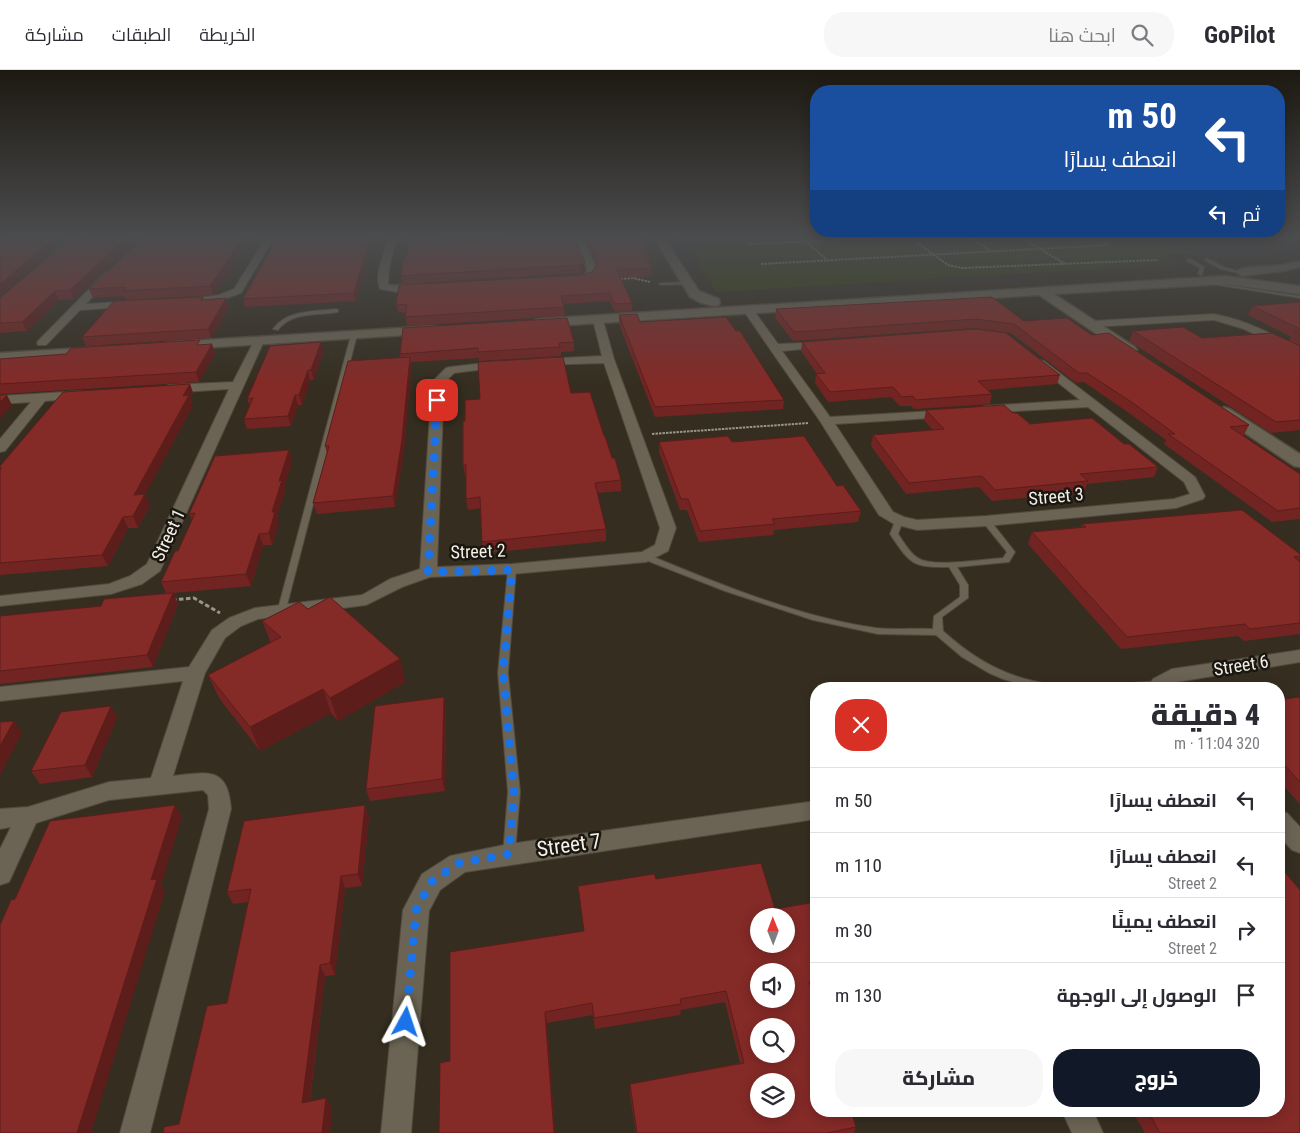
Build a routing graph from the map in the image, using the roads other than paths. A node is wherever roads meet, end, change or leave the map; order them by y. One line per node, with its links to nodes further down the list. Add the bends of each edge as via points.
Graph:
1 (98, 286): 20 (street)
2 (241, 286): 16 (street, via 228,296)
3 (383, 286): 9 (street, via 397,289)
4 (689, 286): 12 (street)
5 (1076, 286): 13 (street)
6 (1115, 286): 11 (street)
7 (1241, 286): 14 (lane)
8 (1274, 286): 10 (street)
9 (436, 287)
10 (1300, 290)
11 (1042, 292): 13 (street); 25 (street)
12 (694, 294): 17 (street); 19 (street)
13 (903, 296): 15 (street)
14 (1300, 297)
15 (868, 298): 17 (street); 21 (street)
16 (183, 301)
17 (714, 302): 19 (street)
18 (145, 303): 20 (street)
19 (684, 304): 23 (street, via 527,319)
20 (77, 307): 30 (street)
21 (748, 310): 23 (street); 33 (street)
22 (336, 311): 26 (lane, via 290,318 279,322)
23 (598, 320): 39 (street)
24 (447, 324): 27 (street)
25 (1091, 324): 35 (street, via 1214,317 1229,319); 38 (street)
26 (276, 329): 27 (street); 29 (street, via 159,342)
27 (356, 331): 29 (street); 59 (lane)
28 (100, 340): 30 (street)
29 (259, 341): 42 (street, Street 1)
30 (42, 343): 32 (street)
31 (834, 343): 33 (street)
32 (0, 346)
33 (775, 348): 49 (street)
34 (110, 350): 37 (street)
35 (1300, 354)
36 (1030, 355): 47 (street, Street 3)
37 (0, 356)
38 (1140, 356)
39 (608, 359): 40 (street); 54 (street, via 668,528 662,548)
40 (532, 362)
41 (513, 363): 57 (street, Street 2, via 450,370 438,382)
42 (237, 384): 43 (street); 58 (street, Street 1, via 154,567 136,580 111,589)
43 (159, 390)
44 (91, 394): 45 (street)
45 (42, 397): 46 (street); 50 (street)
46 (0, 400)
47 (1091, 403): 49 (street); 53 (street, Street 3, via 1190,480 1198,496 1176,503)
48 (1212, 404): 51 (street)
49 (826, 421): 52 (street, via 887,515)
50 (0, 448)
51 (1300, 462)
52 (899, 521): 53 (street, Street 3, via 917,525); 55 (lane, via 894,534 909,555 920,563)
53 (986, 521): 55 (lane, via 1011,552 1006,560)
54 (646, 557): 56 (street, Street 2); 60 (lane, via 784,608 872,630)
55 (951, 564): 60 (lane, via 964,585 964,598 938,616)
56 (512, 570): 57 (street, Street 2); 72 (lane, via 503,673 514,792)
57 (428, 572): 59 (street, via 396,583 366,600)
58 (0, 600)
59 (282, 609): 62 (street, via 255,614 218,634)
60 (938, 632): 63 (lane, via 958,652 1004,678)
61 (1300, 656): 64 (street, Street 6, via 1172,676)
62 (195, 673): 65 (street); 66 (street)
63 (1023, 682)
64 (1165, 682)
65 (0, 694)
66 (159, 786): 68 (street, via 110,791); 75 (street, via 207,781 219,790 220,809)
67 (810, 811): 72 (street, Street 7)
68 (28, 816): 69 (street); 73 (street)
69 (0, 819)
70 (1285, 827): 71 (street)
71 (1300, 843)
72 (509, 854): 76 (street, Street 7, via 459,863 431,882 416,910)
73 (0, 874)
74 (1080, 1117): 77 (street)
75 (135, 1133)
76 (396, 1133)
77 (1088, 1133)

